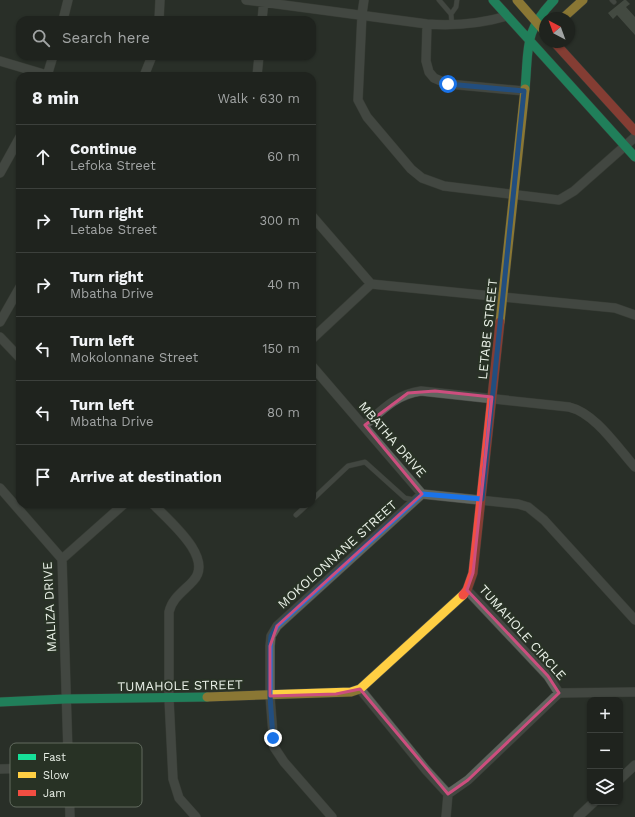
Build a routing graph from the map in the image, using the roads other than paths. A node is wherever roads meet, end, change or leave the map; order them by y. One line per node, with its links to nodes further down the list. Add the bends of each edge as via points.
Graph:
1 (68, 0): 15 (street)
2 (160, 0): 16 (street)
3 (246, 0): 11 (street)
4 (364, 0): 13 (street)
5 (439, 0): 14 (lane)
6 (457, 0): 14 (lane)
7 (493, 0): 18 (street)
8 (517, 0): 19 (street)
9 (554, 0): 19 (street)
10 (582, 0): 12 (street)
11 (264, 1): 13 (street); 17 (street)
12 (569, 12)
13 (362, 14): 20 (street); 42 (street, via 358,100 361,108 411,169 422,178 444,186)
14 (451, 14): 21 (lane)
15 (64, 16)
16 (158, 16)
17 (262, 16)
18 (507, 16): 21 (street, via 480,23); 23 (street)
19 (535, 20): 22 (street); 23 (street, LETABE STREET)
20 (427, 24): 21 (street); 35 (street, via 426,61 434,78 448,84)
21 (452, 25)
22 (539, 25)
23 (528, 38): 25 (street); 30 (street, LETABE STREET)
24 (559, 48): 36 (street)
25 (538, 49): 30 (street, LETABE STREET); 39 (street)
26 (52, 60): 32 (street)
27 (150, 60): 33 (street)
28 (259, 60): 34 (street)
29 (0, 61): 31 (street)
30 (527, 70): 35 (street, LETABE STREET)
31 (37, 72)
32 (48, 72)
33 (146, 72)
34 (257, 72)
35 (524, 91): 42 (street, LETABE STREET)
36 (635, 131)
37 (635, 137): 39 (street)
38 (16, 144): 41 (street)
39 (625, 146): 40 (street); 42 (street, via 574,191 559,200)
40 (635, 158)
41 (0, 173)
42 (514, 195): 46 (street, LETABE STREET)
43 (316, 221): 44 (street)
44 (371, 284): 46 (street); 49 (street)
45 (16, 294): 48 (street)
46 (504, 296): 47 (street, via 615,308); 53 (street, LETABE STREET)
47 (635, 315)
48 (0, 322)
49 (316, 335)
50 (0, 337): 51 (street)
51 (16, 354)
52 (316, 371): 54 (street, MBATHA DRIVE)
53 (492, 398): 54 (street, via 435,391 408,393 389,404); 55 (street, via 577,409 592,420); 59 (street, LETABE STREET)
54 (365, 426): 57 (street, MBATHA DRIVE)
55 (635, 467)
56 (0, 488): 61 (street, MALIZA DRIVE)
57 (422, 494): 59 (street, MBATHA DRIVE); 60 (street, MOKOLONNANE STREET)
58 (316, 496): 60 (lane, via 348,466 365,462 405,498)
59 (482, 499): 68 (street, LETABE STREET, via 473,573); 69 (street, MBATHA DRIVE, via 528,506)
60 (415, 500): 73 (street, MOKOLONNANE STREET, via 277,626 271,636)
61 (16, 506)
62 (17, 508): 67 (street, MALIZA DRIVE)
63 (119, 508): 67 (street)
64 (157, 508): 75 (street, via 193,548 200,567 198,576 176,598 169,612)
65 (304, 508): 66 (lane)
66 (296, 516)
67 (62, 559): 74 (street, MALIZA DRIVE)
68 (467, 590): 70 (street, TUMAHOLE CIRCLE, via 453,606); 72 (street, TUMAHOLE CIRCLE, via 548,676)
69 (635, 620)
70 (360, 689): 73 (street, TUMAHOLE STREET, via 336,694); 82 (street)
71 (635, 692): 72 (street)
72 (559, 693): 82 (street, TUMAHOLE CIRCLE, via 468,780)
73 (270, 696): 75 (street, TUMAHOLE STREET); 87 (street, via 274,747)
74 (65, 699): 75 (street, TUMAHOLE STREET); 76 (street, TUMAHOLE STREET); 77 (street, MALIZA DRIVE)
75 (169, 699): 86 (street, via 175,789)
76 (0, 702)
77 (67, 743)
78 (635, 765): 81 (street)
79 (0, 770): 80 (street)
80 (10, 770)
81 (623, 776)
82 (448, 794): 88 (street)
83 (591, 805): 89 (street)
84 (70, 807): 85 (street, MALIZA DRIVE)
85 (70, 817)
86 (196, 817)
87 (332, 817)
88 (446, 817)
89 (578, 817)

